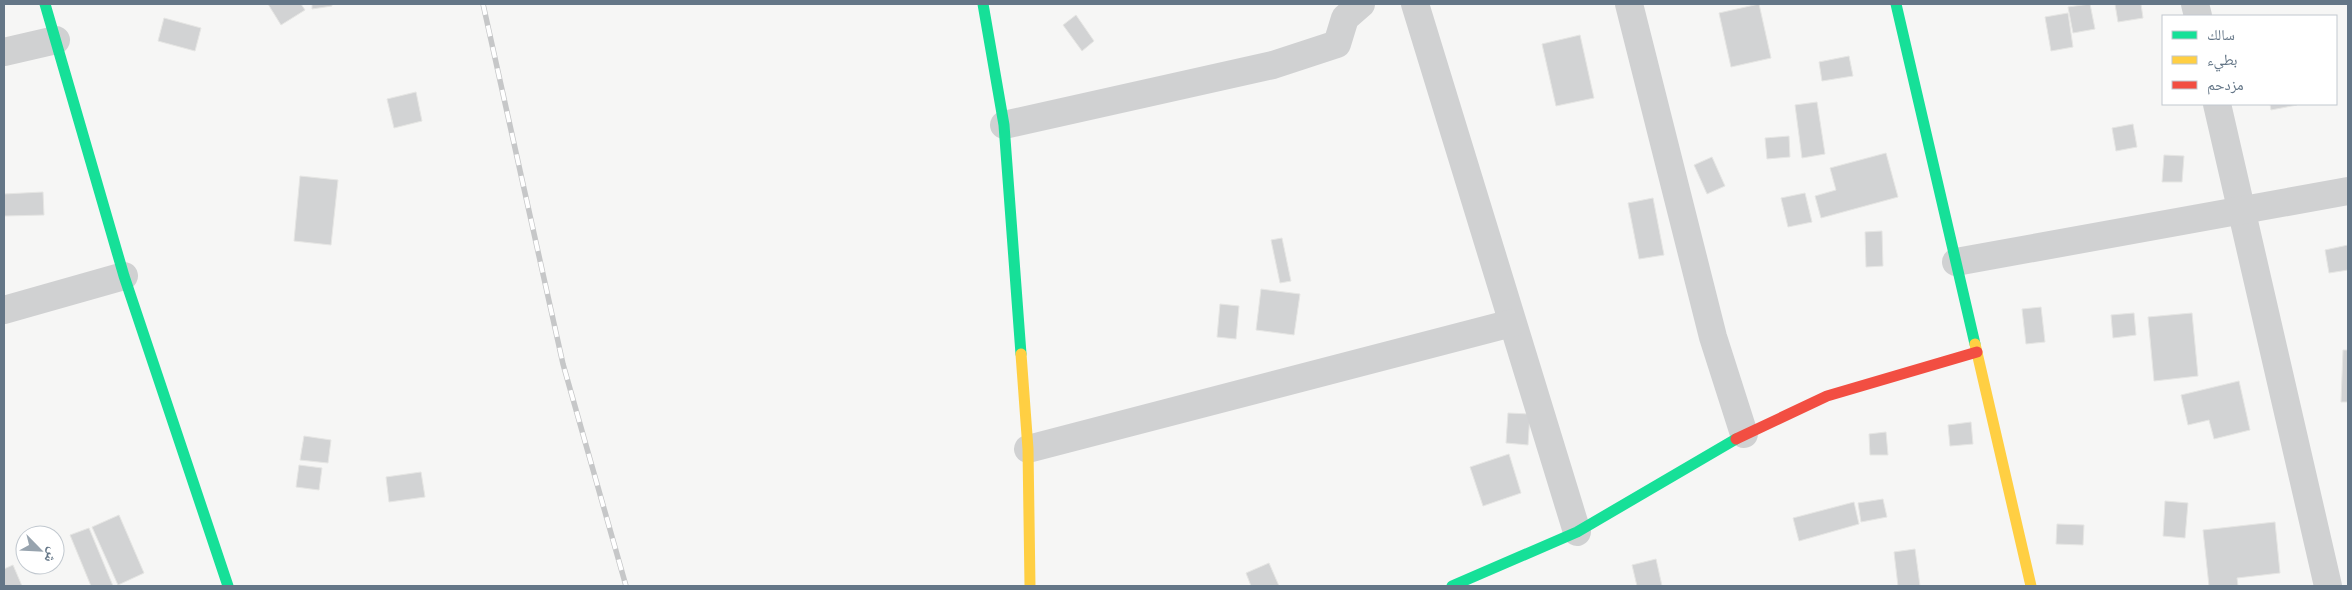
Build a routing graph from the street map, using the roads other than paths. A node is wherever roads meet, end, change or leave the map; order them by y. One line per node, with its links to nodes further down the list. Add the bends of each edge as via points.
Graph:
1 (45, 4): 7 (street)
2 (983, 4): 10 (street)
3 (1361, 4): 10 (street, via 1345,18 1337,44 1273,65)
4 (1415, 4): 16 (street)
5 (1629, 4): 18 (street, via 1713,337)
6 (1896, 4): 13 (street)
7 (56, 40): 8 (street); 14 (street)
8 (4, 52)
9 (2217, 105): 12 (street)
10 (1004, 125): 19 (street)
11 (2348, 191): 12 (street)
12 (2240, 211): 13 (street); 25 (street)
13 (1956, 262): 17 (street)
14 (124, 276): 15 (street); 21 (street)
15 (4, 310)
16 (1512, 323): 19 (street); 20 (street)
17 (1977, 352): 18 (street, via 1827,396); 24 (street)
18 (1744, 434): 20 (street)
19 (1028, 449): 22 (street)
20 (1577, 532): 23 (street)
21 (228, 586)
22 (1030, 586)
23 (1452, 586)
24 (2031, 586)
25 (2328, 586)

